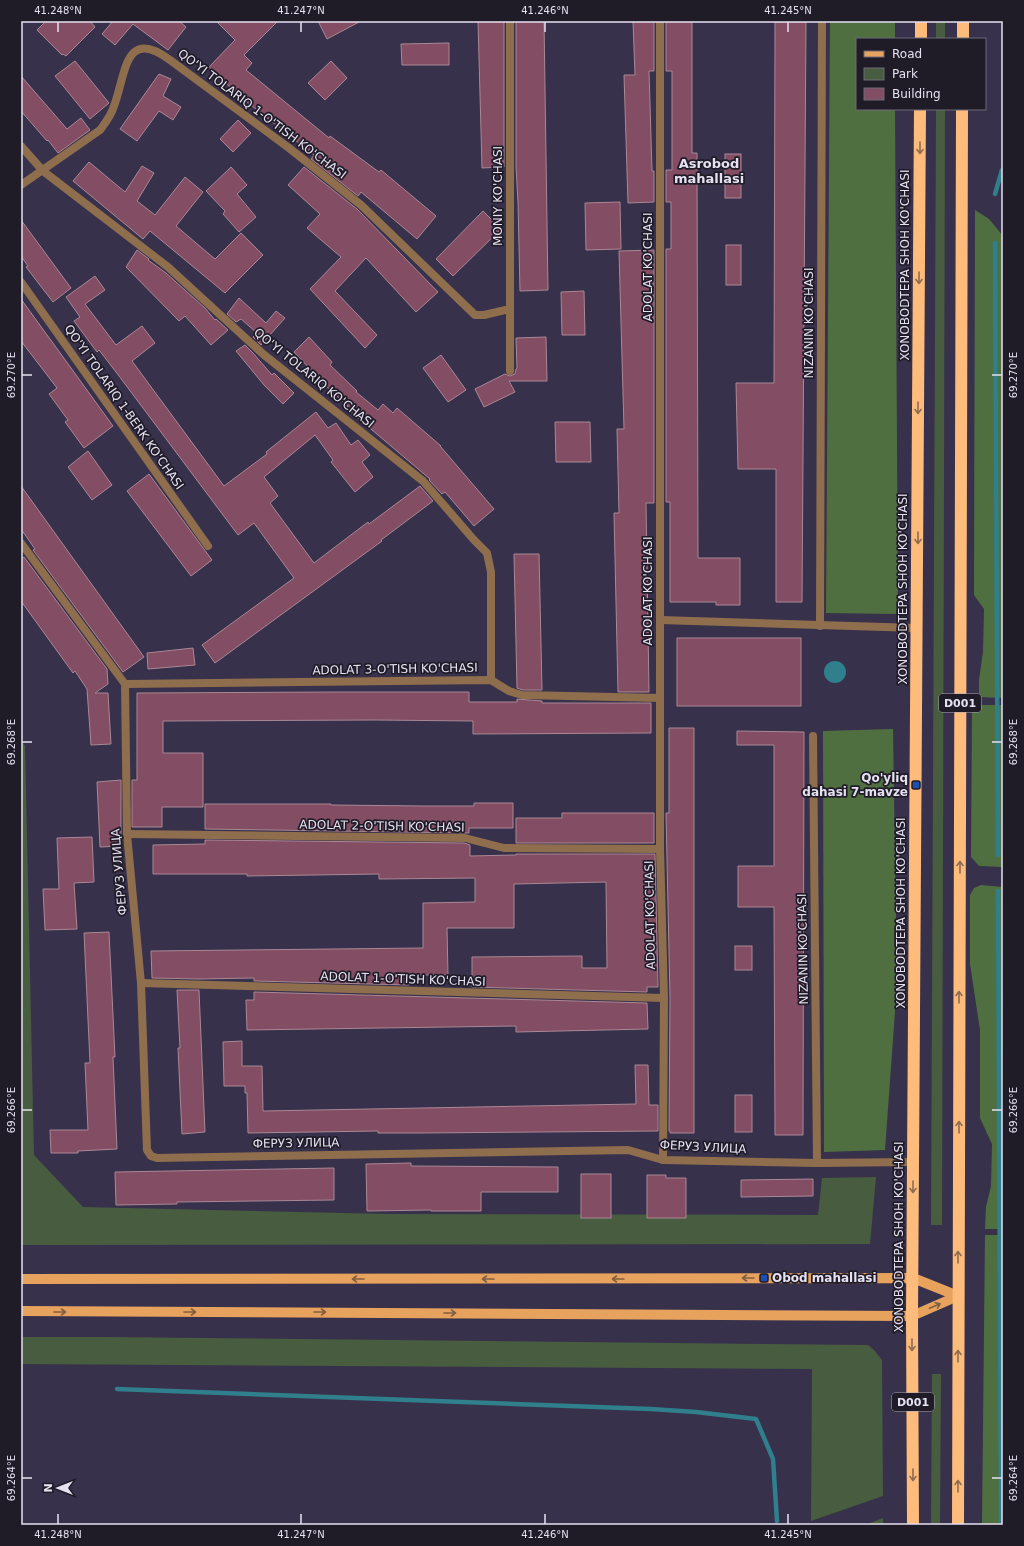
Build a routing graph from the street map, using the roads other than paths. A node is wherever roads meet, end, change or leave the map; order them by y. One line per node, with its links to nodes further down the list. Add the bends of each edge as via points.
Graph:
1 (510, 21): 14 (street, MONIY KO'CHASI)
2 (660, 21): 18 (street, ADOLAT KO'CHASI)
3 (822, 21): 19 (street, NIZANIN KO'CHASI)
4 (921, 21): 6 (highway)
5 (963, 21): 7 (highway)
6 (921, 38)
7 (963, 38)
8 (920, 110): 20 (highway, XONOBODTEPA SHOH KO'CHASI / D001, one-way to 20)
9 (962, 110): 34 (highway, D001, one-way to 9)
10 (21, 146): 11 (street, QO'YI TOLARIQ KO'CHASI)
11 (43, 171): 12 (street, QO'YI TOLARIQ 1-O'TISH KO'CHASI); 14 (street, QO'YI TOLARIQ 1-O'TISH KO'CHASI, via 100,130 114,106 132,54 138,49 148,47 159,51 361,205 475,315); 21 (street, QO'YI TOLARIQ KO'CHASI, via 168,267 262,354 423,481 487,553 491,572)
12 (21, 185)
13 (21, 282): 17 (street, QO'YI TOLARIQ 1-BERK KO'CHASI)
14 (510, 309): 15 (street, MONIY KO'CHASI)
15 (510, 371)
16 (21, 543): 22 (street)
17 (208, 546)
18 (660, 620): 19 (street); 23 (street, ADOLAT KO'CHASI)
19 (820, 626): 20 (street)
20 (917, 628): 30 (highway, XONOBODTEPA SHOH KO'CHASI / D001)
21 (490, 680): 22 (street, ADOLAT 3-O'TISH KO'CHASI); 23 (street, ADOLAT 3-O'TISH KO'CHASI, via 522,695)
22 (125, 684): 25 (street, ФЕРУЗ УЛИЦА)
23 (660, 698): 26 (street, ADOLAT KO'CHASI)
24 (813, 736): 31 (street, NIZANIN KO'CHASI)
25 (127, 834): 26 (street, ADOLAT 2-O'TISH KO'CHASI, via 465,838 504,848); 27 (street, ФЕРУЗ УЛИЦА)
26 (660, 849): 28 (street, ADOLAT KO'CHASI)
27 (141, 983): 28 (street, ADOLAT 1-O'TISH KO'CHASI); 29 (street, ФЕРУЗ УЛИЦА, via 147,1150 151,1156 157,1158 628,1150)
28 (664, 998): 29 (street, ADOLAT KO'CHASI)
29 (664, 1160): 31 (street, ФЕРУЗ УЛИЦА)
30 (914, 1162): 31 (street, ФЕРУЗ УЛИЦА); 32 (highway, XONOBODTEPA SHOH KO'CHASI / D001, one-way to 32)
31 (817, 1163)
32 (913, 1278): 33 (main road, one-way to 33); 34 (main road); 36 (highway, XONOBODTEPA SHOH KO'CHASI / D001)
33 (21, 1279)
34 (958, 1296): 36 (main road, one-way to 34); 38 (highway, D001, one-way to 34)
35 (21, 1311): 36 (main road, one-way to 36)
36 (912, 1316): 37 (highway, XONOBODTEPA SHOH KO'CHASI / D001, one-way to 37)
37 (913, 1525)
38 (958, 1525)

